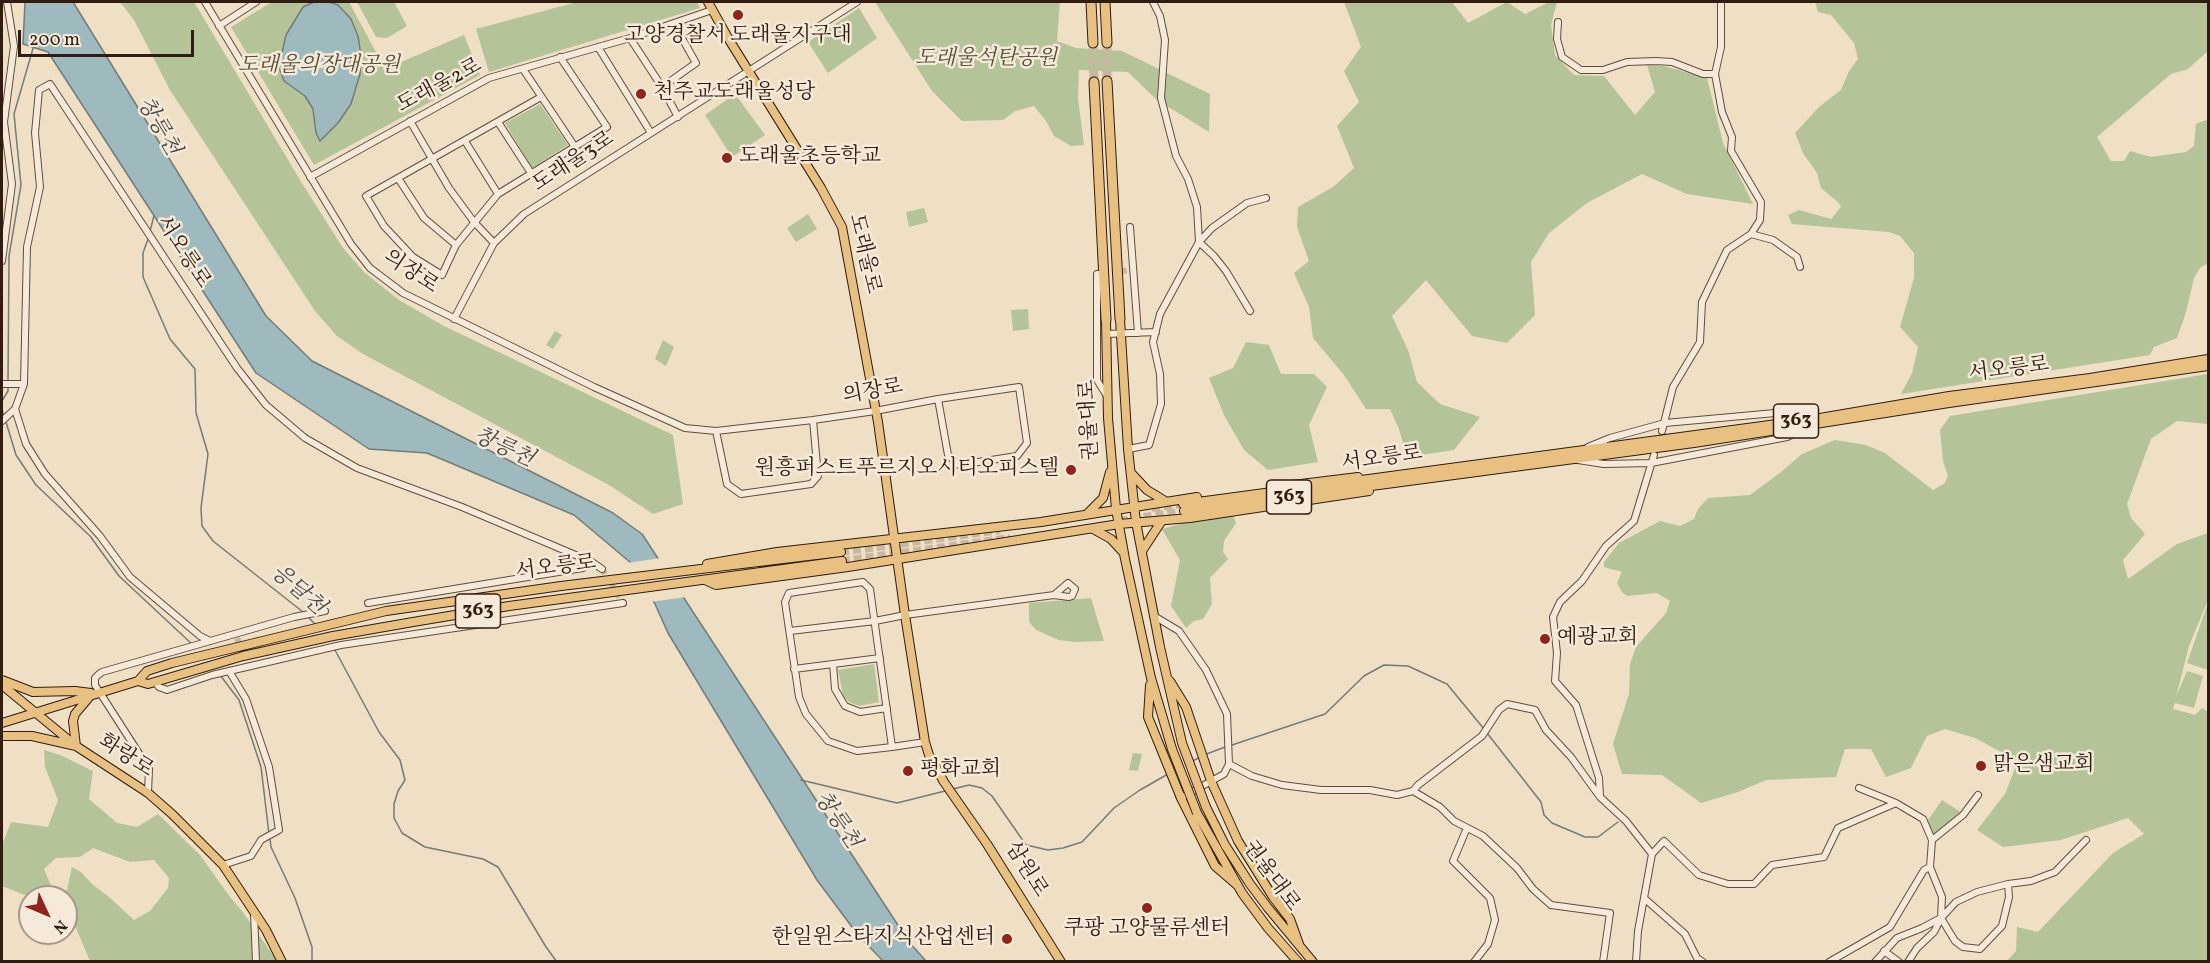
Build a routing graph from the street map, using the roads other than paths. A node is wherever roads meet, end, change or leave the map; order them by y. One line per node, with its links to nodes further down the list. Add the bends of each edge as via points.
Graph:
1 (8, 2): 44 (street, via 15,46 4,122 12,184)
2 (205, 2): 13 (street, 의장로)
3 (256, 2): 13 (street)
4 (708, 2): 10 (main road, 도래울로)
5 (857, 2): 20 (street, 도래울3로)
6 (1091, 2): 15 (highway)
7 (1105, 2): 16 (highway)
8 (1153, 2): 41 (street, via 1165,40 1161,98 1176,156 1197,207)
9 (1722, 2): 21 (street, via 1721,47)
10 (712, 10): 12 (street, 도래울2로); 20 (main road, 도래울로)
11 (1558, 22): 21 (street, via 1562,57 1581,70 1656,61)
12 (674, 24): 14 (street, 도래울2로); 24 (street, via 696,63)
13 (219, 26): 34 (street, 의장로)
14 (630, 38): 17 (street, 도래울2로); 24 (street)
15 (1093, 43)
16 (1107, 43)
17 (598, 46): 18 (street, 도래울2로); 29 (street)
18 (560, 57): 19 (street, 도래울2로); 31 (street, via 607,128)
19 (523, 69): 25 (street); 27 (street, 도래울2로, via 489,78)
20 (748, 70): 26 (street, 도래울3로); 62 (main road, 도래울로, via 842,227)
21 (1715, 74): 40 (street, via 1722,112 1732,137 1731,151 1761,202 1760,220)
22 (1107, 81): 49 (highway, 권율대로)
23 (1094, 82): 50 (highway, 권율대로)
24 (662, 87): 26 (street)
25 (541, 97): 28 (street); 31 (street)
26 (678, 117): 29 (street, 도래울3로)
27 (410, 121): 32 (street); 34 (street, 도래울2로)
28 (498, 122): 30 (street); 33 (street)
29 (651, 133): 42 (street, 도래울3로, via 524,214)
30 (465, 141): 32 (street); 36 (street)
31 (575, 147): 33 (street)
32 (431, 158): 35 (street); 38 (street)
33 (531, 173): 36 (street)
34 (310, 177): 48 (street, 의장로, via 370,268 403,293)
35 (398, 178): 43 (street, via 424,218); 43 (street, via 366,196 398,243 442,276)
36 (498, 194): 38 (street)
37 (1266, 198): 41 (street, via 1247,203)
38 (474, 222): 42 (street); 43 (street)
39 (1130, 226): 52 (street)
40 (1751, 234): 45 (street, via 1773,240 1797,257); 66 (street, via 1727,250 1702,302 1700,342 1673,387)
41 (1199, 242): 47 (street, via 1226,271); 51 (street, via 1160,314)
42 (494, 243): 48 (street, 도래울3로)
43 (456, 245)
44 (2, 261)
45 (1800, 267)
46 (1101, 274): 59 (street, via 1097,274 1097,380)
47 (1250, 311)
48 (454, 319): 67 (street, 의장로, via 665,420 685,428)
49 (1120, 319): 54 (main road, 권율대로)
50 (1106, 320): 53 (main road, 권율대로)
51 (1156, 332): 52 (street); 70 (street, via 1153,342 1161,404 1149,445)
52 (1138, 333): 54 (street)
53 (1106, 334): 54 (street); 59 (main road, 권율대로)
54 (1121, 334): 70 (main road, 권율대로)
55 (2208, 359): 65 (main road, 서오릉로 / 363, via 1949,396)
56 (2208, 366): 65 (main road, 서오릉로 / 363)
57 (2, 384): 58 (street)
58 (20, 384): 61 (street, 서오릉로); 92 (street, 서오릉로, via 27,247 40,186 35,133 39,90 50,84 237,368 266,405 305,438 357,468)
59 (1107, 396): 74 (main road, 권율대로)
60 (938, 399): 60 (street, 의장로, via 1019,387 1027,443 1017,456 959,465 948,455); 62 (street, 의장로)
61 (14, 411): 64 (street); 104 (street, via 26,444 45,474 130,577)
62 (875, 411): 63 (street, 의장로); 86 (main road, 도래울로)
63 (813, 420): 67 (street, 의장로); 67 (street, via 818,476 811,484 741,494 727,484)
64 (2, 421)
65 (1814, 422): 66 (street, 서오릉로, via 1775,413); 69 (main road, 서오릉로 / 363); 72 (main road, 서오릉로 / 363); 73 (street, 서오릉로, via 1787,437)
66 (1665, 423): 68 (street); 69 (street, 서오릉로)
67 (716, 431)
68 (1662, 431)
69 (1586, 448): 76 (main road, 서오릉로 / 363)
70 (1128, 449): 75 (main road, 권율대로)
71 (1654, 455): 73 (street)
72 (1574, 460): 73 (street, 서오릉로); 77 (main road, 서오릉로 / 363)
73 (1651, 463): 128 (street, via 1634,521 1606,546 1582,581 1560,602 1553,617 1555,681 1575,705 1599,778)
74 (1112, 465): 80 (main road, 권율대로); 81 (main road, via 1103,498)
75 (1131, 473): 78 (main road); 79 (main road, 권율대로)
76 (1382, 477): 77 (main road, 서오릉로 / 363, via 1183,507); 78 (main road)
77 (1393, 484): 83 (main road, via 1321,500)
78 (1165, 501): 79 (main road)
79 (1135, 506): 80 (main road); 82 (main road, 권율대로)
80 (1116, 509): 81 (main road); 84 (main road, 권율대로)
81 (1086, 514): 86 (main road)
82 (1136, 522): 83 (main road); 84 (main road); 87 (main road, 권율대로)
83 (1161, 522): 87 (main road)
84 (1119, 524): 85 (main road); 89 (main road, 권율대로)
85 (1091, 528): 89 (main road); 90 (main road)
86 (896, 543): 90 (main road); 94 (main road, via 736,558)
87 (1142, 551): 101 (main road, 권율대로)
88 (841, 552): 94 (main road, 363)
89 (1124, 552): 110 (main road, 권율대로)
90 (898, 558): 95 (main road, via 716,585); 100 (main road)
91 (842, 561): 95 (main road, 363)
92 (592, 562): 93 (street, 서오릉로); 97 (street, via 583,568)
93 (602, 569)
94 (697, 569): 111 (main road, 서오릉로 / 363, via 386,611 147,671)
95 (702, 580): 112 (main road, 서오릉로 / 363, via 333,636)
96 (1054, 595): 100 (street)
97 (368, 603)
98 (623, 603): 108 (street, via 337,646)
99 (325, 611): 104 (street)
100 (905, 615): 102 (street); 119 (main road)
101 (1154, 616): 109 (main road, 권율대로); 122 (street, via 1179,631 1206,670 1227,714)
102 (875, 621): 103 (street); 103 (street, via 870,589 863,582 789,593 785,602); 105 (street)
103 (790, 631): 107 (street)
104 (210, 641): 114 (street, via 102,672 95,678)
105 (880, 658): 106 (street); 115 (street)
106 (833, 663): 107 (street); 115 (street, via 835,689 845,706 860,712)
107 (794, 669): 121 (street, via 806,714 828,741 857,751)
108 (227, 672): 112 (street, via 167,690); 135 (street, via 246,699 269,766 279,830 261,840 251,856)
109 (1166, 675): 123 (main road, via 1186,708); 142 (main road, 권율대로, bridge, via 1182,743 1206,807 1250,884)
110 (1151, 678): 129 (main road, via 1148,717); 138 (main road, 권율대로, bridge, via 1197,813)
111 (138, 681): 112 (main road, 363); 114 (main road, 363)
112 (155, 682)
113 (2, 683): 114 (main road, via 33,692); 116 (main road, 화랑로)
114 (96, 692): 116 (main road, 363); 120 (main road, via 75,714); 126 (street, via 149,769)
115 (886, 708): 121 (street)
116 (32, 712): 117 (main road, 363); 120 (main road, 화랑로)
117 (2, 723)
118 (2, 736): 120 (main road, via 32,736)
119 (925, 742): 121 (street); 146 (main road, 삼원로, via 944,782)
120 (76, 746): 126 (main road, 화랑로)
121 (892, 747)
122 (1229, 764): 123 (street, via 1224,774); 125 (street, via 1282,785 1397,795)
123 (1211, 781): 129 (street); 142 (main road, via 1238,841 1290,919)
124 (1859, 788): 130 (street)
125 (1413, 791): 128 (street, via 1486,731 1507,704 1535,710 1546,730); 131 (street)
126 (148, 793): 135 (main road, 화랑로)
127 (1978, 795): 132 (street, via 1963,815)
128 (1600, 796): 134 (street)
129 (1181, 798): 138 (main road, via 1215,866)
130 (1896, 803): 132 (street, via 1923,819); 134 (street, via 1838,828 1824,857 1772,865 1754,884 1728,884 1699,875 1664,841)
131 (1467, 828): 149 (street, via 1453,861 1491,898 1495,920 1488,944); 150 (street, via 1483,836 1551,905 1610,913)
132 (1932, 840): 136 (street)
133 (2086, 840): 137 (street, via 2055,872)
134 (1652, 854): 139 (street)
135 (223, 866): 140 (main road, 화랑로)
136 (1930, 867): 141 (street, via 1942,897); 153 (street, via 1924,870 1890,927)
137 (2008, 884): 141 (street, via 1956,902); 141 (street, via 2002,926 1980,949 1963,947)
138 (1237, 885): 147 (main road, 권율대로)
139 (1645, 899): 151 (street); 152 (street, via 1685,934)
140 (254, 912): 144 (street); 145 (main road, 화랑로)
141 (1941, 918): 143 (street, via 1897,938); 156 (street)
142 (1299, 944): 148 (main road, 권율대로)
143 (1884, 951): 154 (street); 155 (street)
144 (256, 962)
145 (282, 962)
146 (1061, 962)
147 (1298, 962)
148 (1313, 962)
149 (1474, 962)
150 (1603, 962)
151 (1636, 962)
152 (1703, 962)
153 (1829, 962)
154 (1875, 962)
155 (1899, 962)
156 (1908, 962)

